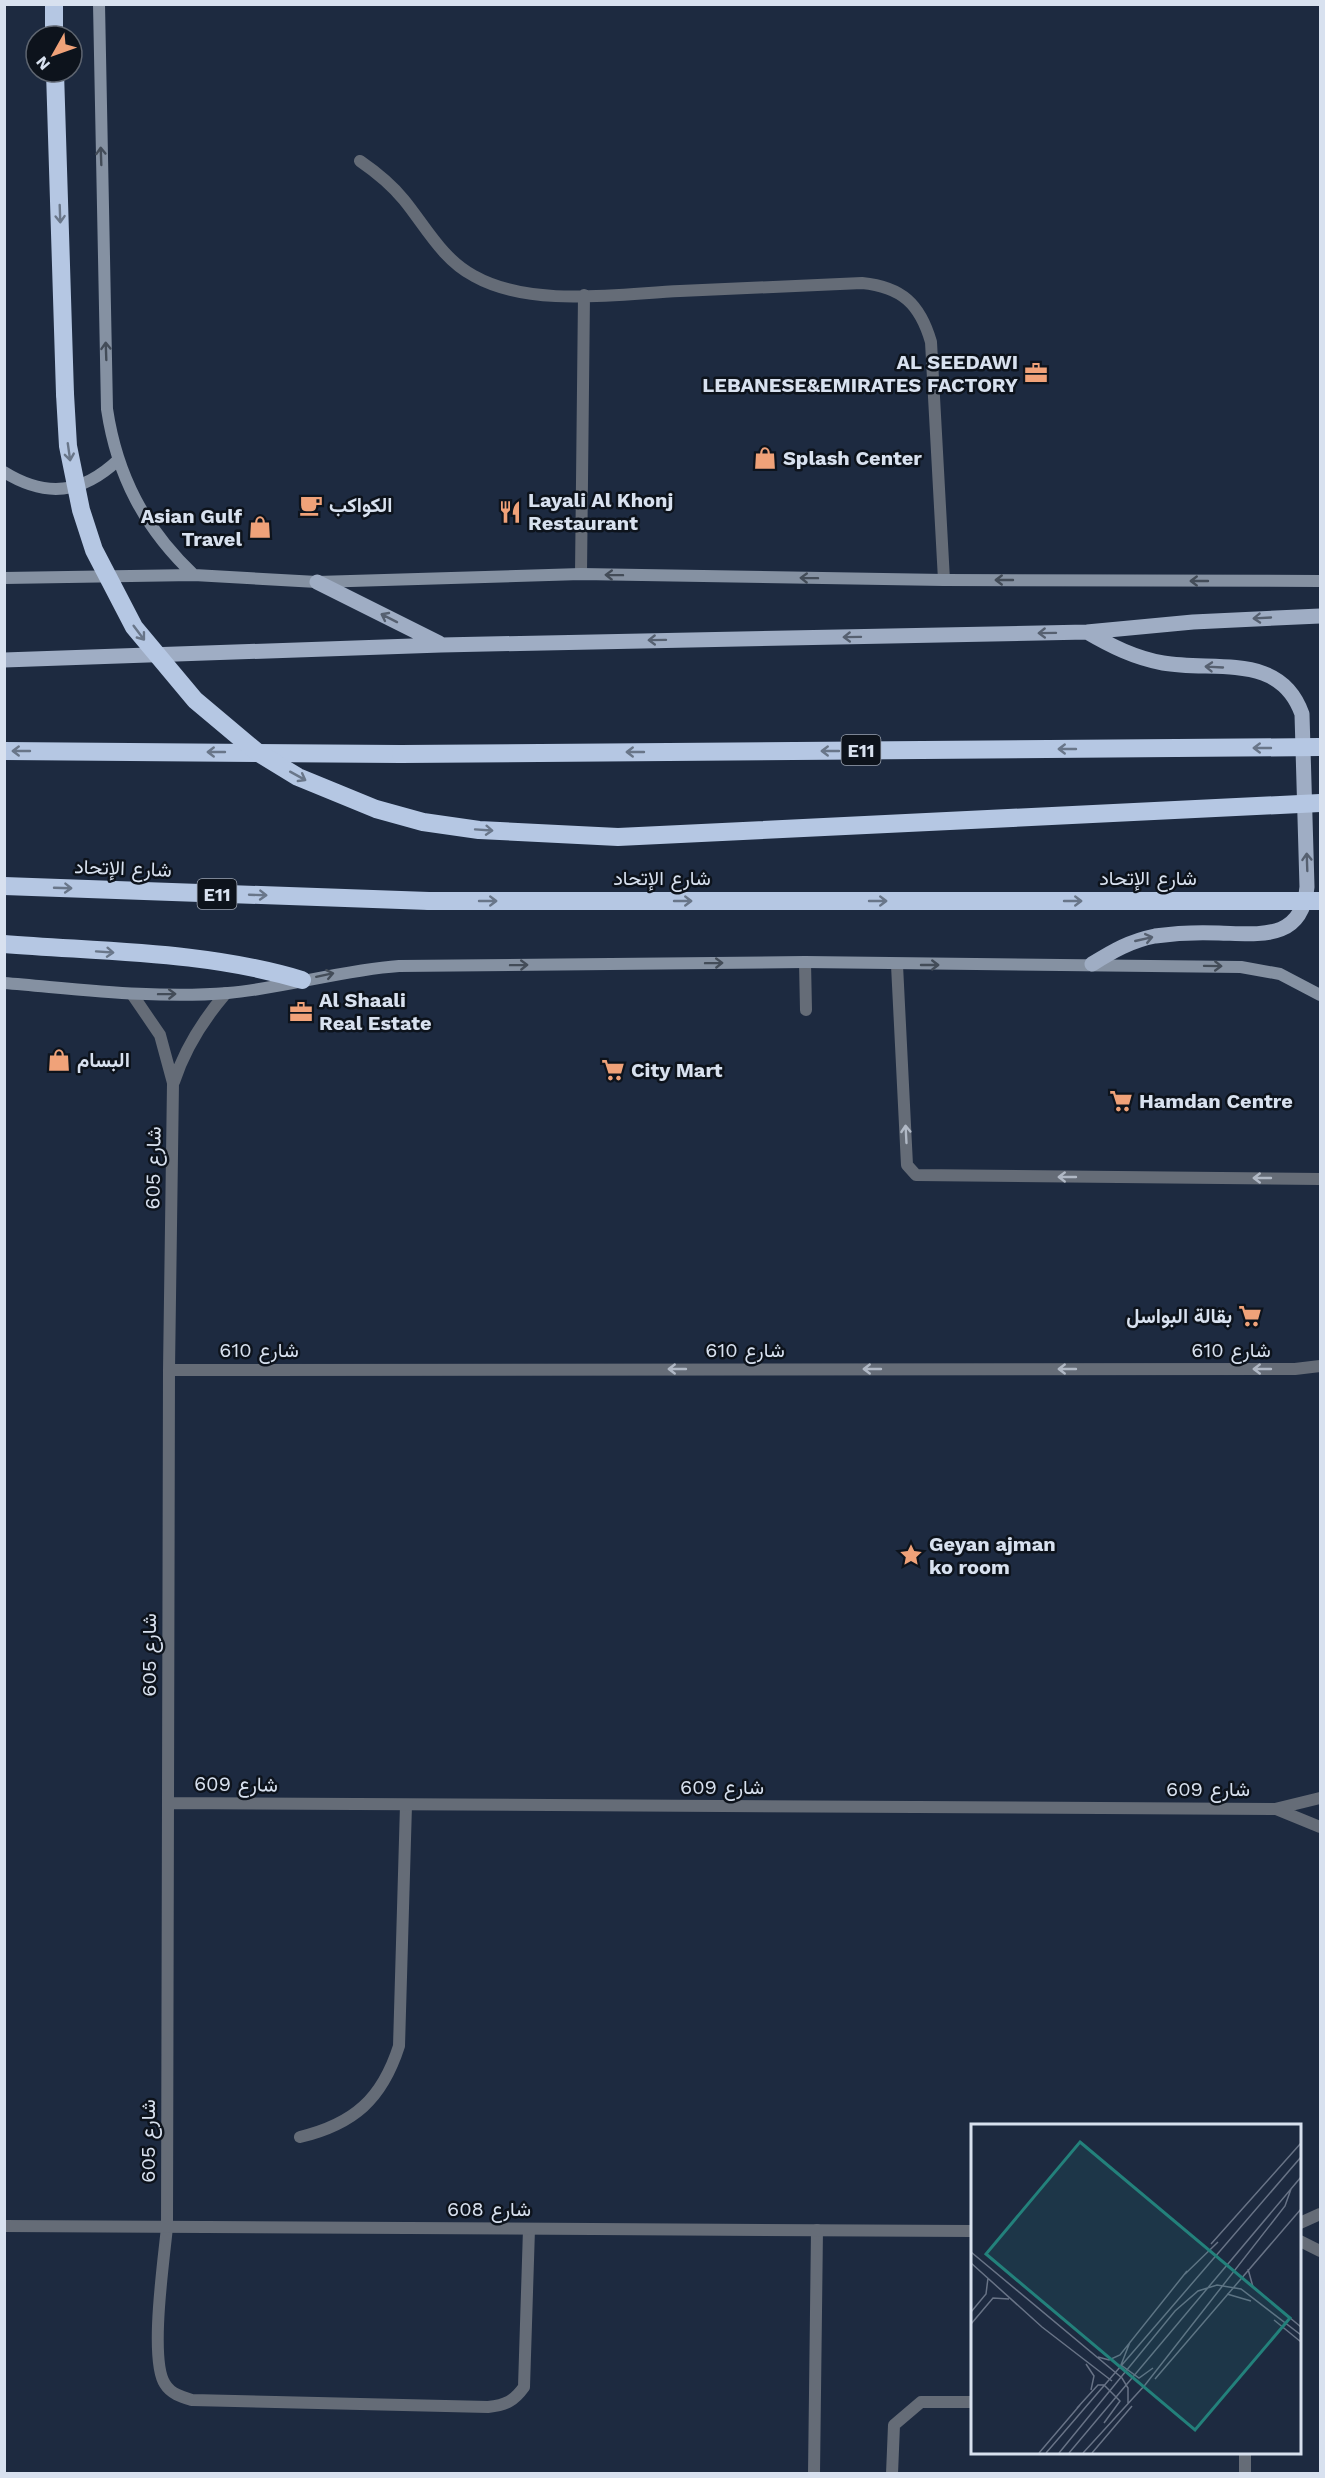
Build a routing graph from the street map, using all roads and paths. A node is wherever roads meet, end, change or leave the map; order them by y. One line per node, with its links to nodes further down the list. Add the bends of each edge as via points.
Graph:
1 (54, 4): 3 (highway)
2 (99, 4): 7 (main road, one-way to 2, via 107,409)
3 (54, 24)
4 (56, 84): 23 (highway, one-way to 23, bridge, via 68,446 94,550 134,627 195,700 257,752 298,777 376,809 423,822 479,830 618,837)
5 (360, 160): 6 (street, via 403,199 437,245 473,276 518,293)
6 (584, 295): 9 (street); 12 (street, via 862,283 882,285 900,294 926,324 931,342)
7 (118, 460): 8 (main road, via 90,482 55,490 20,482); 10 (main road, via 127,486 156,534)
8 (4, 472)
9 (581, 574): 12 (main road, one-way to 9); 14 (main road)
10 (194, 575): 11 (main road); 14 (main road)
11 (4, 578)
12 (944, 580): 13 (main road, one-way to 12)
13 (1320, 581)
14 (317, 582): 19 (main road, one-way to 14)
15 (1301, 616): 16 (main road); 17 (main road); 18 (main road, one-way to 18)
16 (1320, 616)
17 (1320, 625)
18 (1087, 633): 19 (main road, one-way to 19); 28 (main road, one-way to 18, via 1126,943 1154,936 1279,931 1300,914 1307,887 1302,714 1291,690 1256,670 1162,663 1110,646)
19 (441, 645): 20 (main road)
20 (4, 660)
21 (1320, 747): 22 (highway, E11, one-way to 22, bridge, via 401,754)
22 (4, 751)
23 (1320, 803)
24 (4, 886): 25 (highway, شارع الإتحاد / E11, one-way to 25, bridge, via 429,901)
25 (1320, 901)
26 (4, 944): 30 (highway, one-way to 30, via 203,959 253,966)
27 (805, 962): 29 (main road); 30 (main road, one-way to 27, via 399,966); 35 (street)
28 (1092, 964): 29 (main road, one-way to 28); 34 (main road, one-way to 34, via 1261,970 1298,981)
29 (897, 965): 37 (street, one-way to 29, via 916,1175 907,1165)
30 (302, 980): 32 (main road)
31 (4, 983): 33 (main road)
32 (226, 993): 33 (main road, one-way to 32); 36 (street, شارع 605, via 200,1026)
33 (132, 994): 36 (street, شارع 605, via 160,1035)
34 (1320, 995)
35 (806, 1010)
36 (173, 1083): 39 (street, شارع 605)
37 (1320, 1179)
38 (1320, 1365): 39 (street, شارع 610, one-way to 39, via 1295,1369)
39 (169, 1370): 41 (street, شارع 605)
40 (1320, 1798): 43 (street, شارع 609)
41 (168, 1803): 42 (street, شارع 609); 49 (street, شارع 605)
42 (406, 1805): 43 (street, شارع 609); 45 (street, via 399,2046 392,2069 364,2107 323,2132)
43 (1275, 1809): 44 (street, شارع 609)
44 (1320, 1827)
45 (300, 2137)
46 (1320, 2214): 47 (street)
47 (1301, 2222)
48 (4, 2226): 49 (street, شارع 608)
49 (167, 2227): 50 (street, شارع 608); 50 (street, شارع 605, via 160,2297 159,2372 165,2386 177,2396 192,2400 488,2407 503,2406 524,2387)
50 (529, 2229): 51 (street, شارع 608)
51 (817, 2230): 52 (street, شارع 608); 57 (street)
52 (971, 2231)
53 (1301, 2242): 54 (street)
54 (1320, 2250)
55 (971, 2402): 58 (street, via 921,2402 894,2425)
56 (1245, 2454): 59 (street)
57 (814, 2474)
58 (892, 2474)
59 (1245, 2474)

